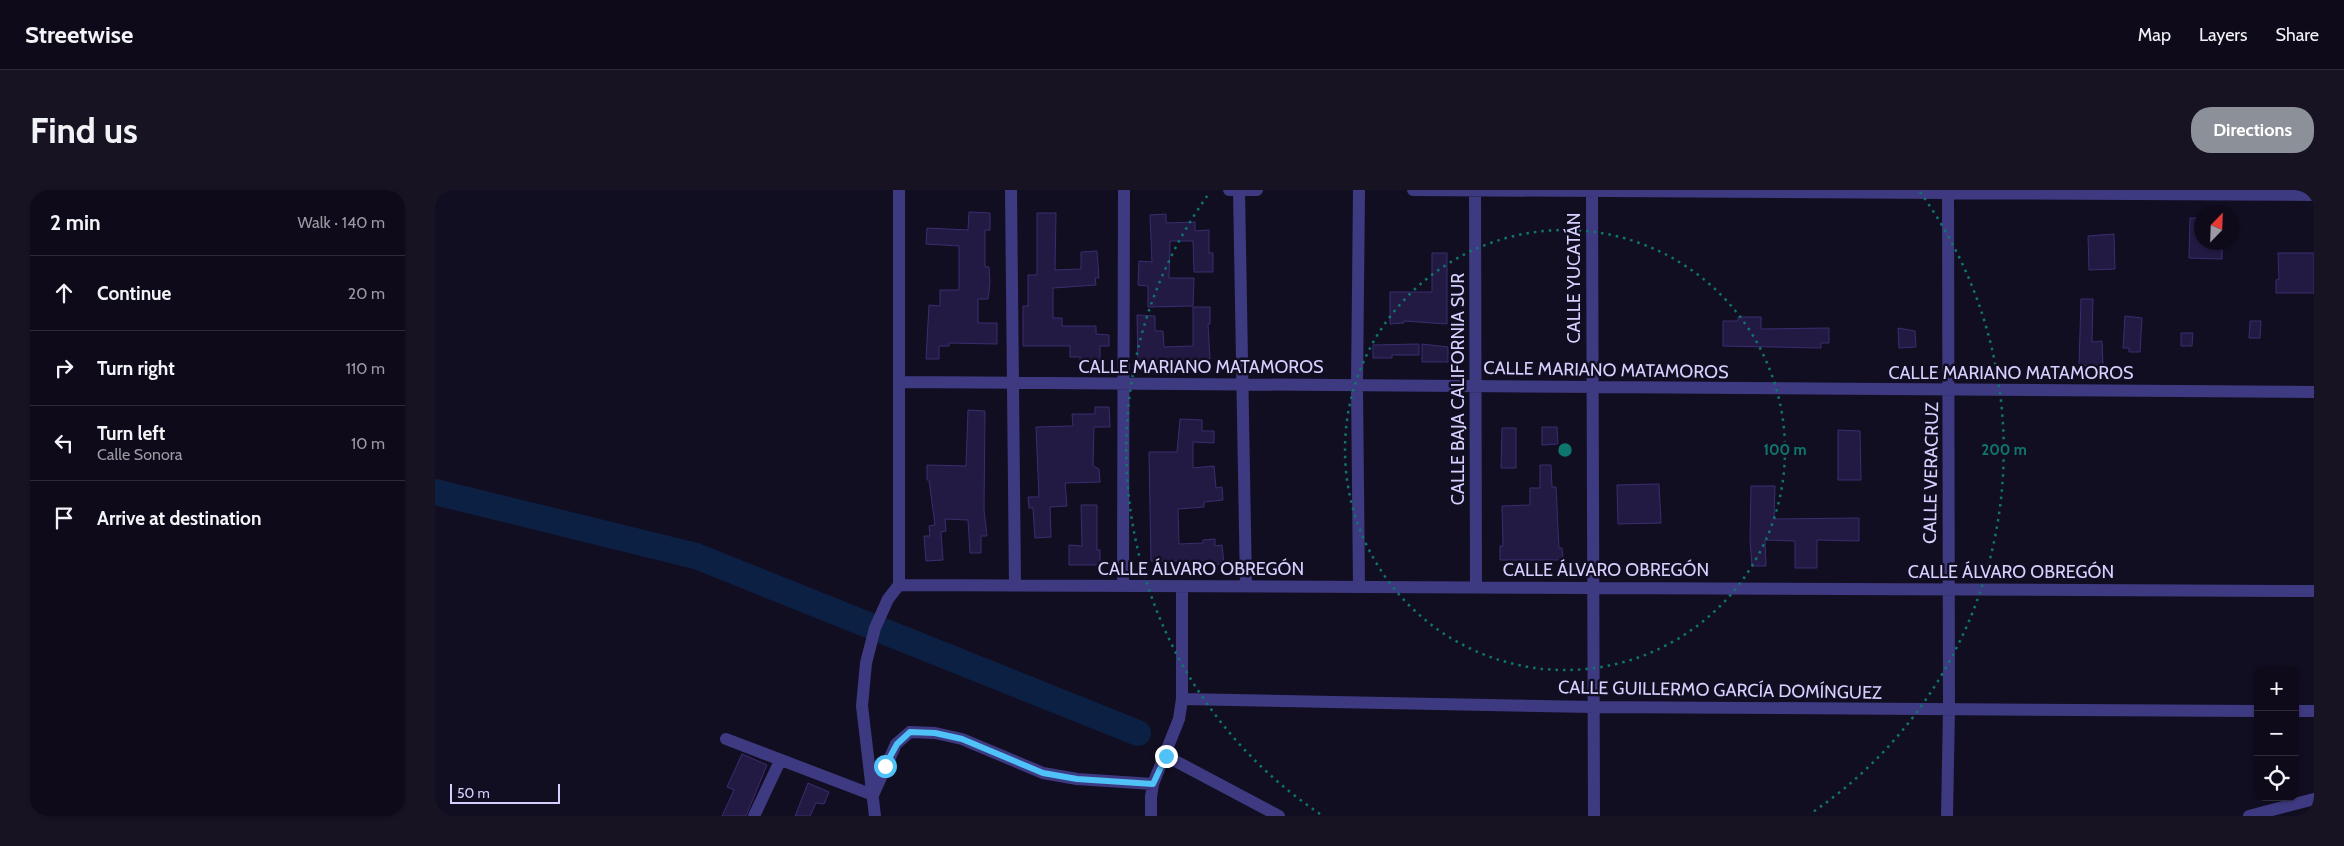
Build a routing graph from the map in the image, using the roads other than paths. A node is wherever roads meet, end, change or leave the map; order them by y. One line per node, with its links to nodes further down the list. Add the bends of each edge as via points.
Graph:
1 (899, 190): 13 (street)
2 (1011, 190): 14 (street)
3 (1124, 190): 15 (street)
4 (1229, 190): 5 (street)
5 (1239, 190): 6 (street); 16 (street)
6 (1257, 190)
7 (1359, 190): 17 (street)
8 (1413, 190): 9 (street)
9 (1475, 190): 10 (street); 18 (street, CALLE BAJA CALIFORNIA SUR)
10 (1592, 190): 11 (street); 19 (street, CALLE YUCATÁN)
11 (1948, 192): 12 (street); 20 (street, CALLE VERACRUZ)
12 (2314, 195)
13 (899, 382): 14 (street, CALLE MARIANO MATAMOROS); 22 (street)
14 (1013, 383): 15 (street, CALLE MARIANO MATAMOROS); 23 (street)
15 (1124, 384): 16 (street, CALLE MARIANO MATAMOROS); 24 (street)
16 (1241, 384): 17 (street, CALLE MARIANO MATAMOROS); 26 (street)
17 (1357, 386): 18 (street, CALLE MARIANO MATAMOROS); 27 (street)
18 (1475, 386): 19 (street, CALLE MARIANO MATAMOROS); 28 (street, CALLE BAJA CALIFORNIA SUR)
19 (1592, 387): 20 (street, CALLE MARIANO MATAMOROS); 29 (street, CALLE YUCATÁN)
20 (1949, 390): 21 (street, CALLE MARIANO MATAMOROS); 30 (street, CALLE VERACRUZ)
21 (2314, 392)
22 (899, 585): 23 (street, CALLE ÁLVARO OBREGÓN); 42 (street, via 888,599 875,628 866,663 863,706)
23 (1015, 585): 24 (street, CALLE ÁLVARO OBREGÓN)
24 (1123, 586): 25 (street, CALLE ÁLVARO OBREGÓN)
25 (1183, 586): 26 (street, CALLE ÁLVARO OBREGÓN); 32 (street)
26 (1247, 586): 27 (street, CALLE ÁLVARO OBREGÓN)
27 (1359, 587): 28 (street, CALLE ÁLVARO OBREGÓN)
28 (1476, 587): 29 (street, CALLE ÁLVARO OBREGÓN)
29 (1593, 588): 30 (street, CALLE ÁLVARO OBREGÓN); 33 (street, CALLE YUCATÁN)
30 (1947, 589): 31 (street, CALLE ÁLVARO OBREGÓN); 34 (street, CALLE VERACRUZ)
31 (2314, 591)
32 (1182, 699): 33 (street, CALLE GUILLERMO GARCÍA DOMÍNGUEZ); 39 (street, via 1179,719)
33 (1593, 707): 34 (street, CALLE GUILLERMO GARCÍA DOMÍNGUEZ); 48 (street, CALLE YUCATÁN)
34 (1949, 709): 35 (street, CALLE GUILLERMO GARCÍA DOMÍNGUEZ); 49 (street, CALLE VERACRUZ)
35 (2254, 711)
36 (2299, 711): 37 (street)
37 (2314, 712)
38 (726, 739): 40 (street)
39 (1166, 756): 41 (street); 47 (street)
40 (780, 761): 42 (street); 44 (street)
41 (1153, 784): 42 (street, via 1077,779 1043,773 962,739 910,732 897,744); 46 (street)
42 (873, 795): 45 (street)
43 (2314, 799): 50 (street)
44 (755, 816)
45 (875, 816)
46 (1151, 816)
47 (1279, 816)
48 (1594, 816)
49 (1947, 816)
50 (2249, 816)

